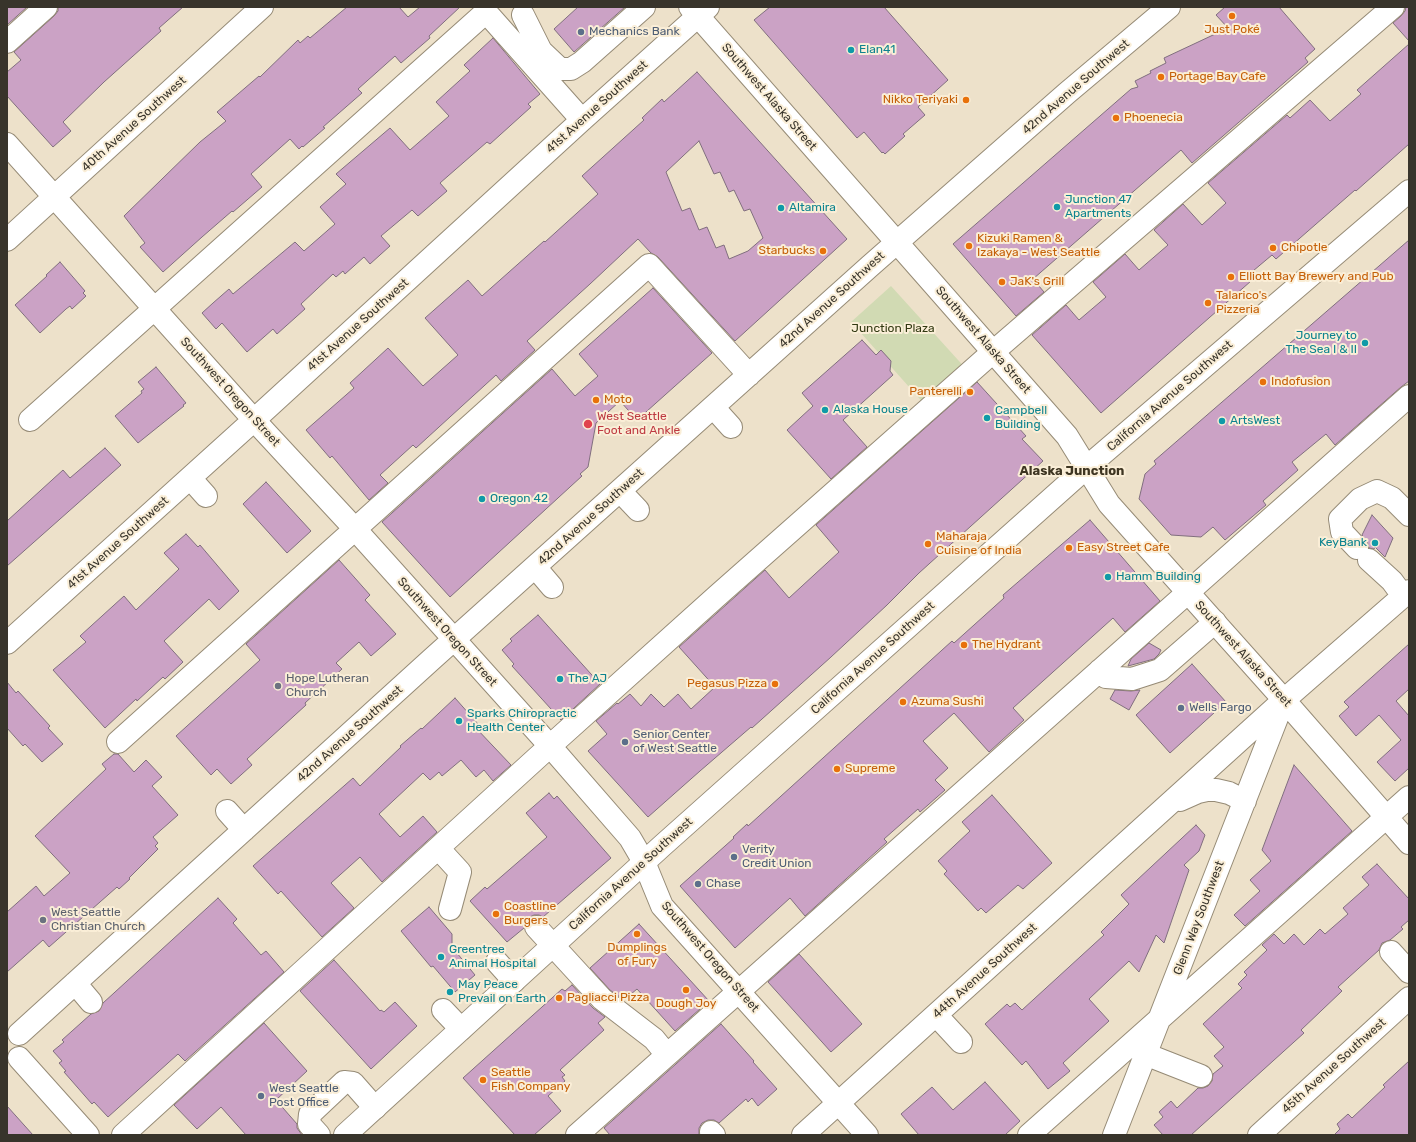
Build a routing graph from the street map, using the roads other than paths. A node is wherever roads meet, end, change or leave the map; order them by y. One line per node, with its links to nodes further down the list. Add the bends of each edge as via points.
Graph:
1 (46, 7): 8 (street)
2 (262, 7): 12 (street, 40th Avenue Southwest)
3 (644, 7): 7 (street, via 571,69 560,69 541,51)
4 (1169, 7): 14 (street, 42nd Avenue Southwest)
5 (1393, 7): 16 (street)
6 (699, 10): 9 (street, 41st Avenue Southwest); 14 (street, Southwest Alaska Street)
7 (523, 15)
8 (7, 42)
9 (582, 120): 15 (street, via 486,12); 21 (street, 41st Avenue Southwest)
10 (7, 144): 12 (street, Southwest Oregon Street)
11 (1409, 191): 23 (street, California Avenue Southwest)
12 (54, 197): 13 (street, 40th Avenue Southwest); 15 (street, Southwest Oregon Street)
13 (7, 240)
14 (897, 242): 16 (street, Southwest Alaska Street); 17 (street, 42nd Avenue Southwest)
15 (154, 309): 20 (street); 21 (street, Southwest Oregon Street)
16 (993, 352): 23 (street, Southwest Alaska Street, via 1067,436); 40 (street)
17 (749, 375): 19 (street, 42nd Avenue Southwest); 29 (street, via 649,265)
18 (1409, 396): 32 (street)
19 (713, 407): 22 (street); 25 (street, 42nd Avenue Southwest)
20 (30, 420)
21 (254, 420): 24 (street, 41st Avenue Southwest); 29 (street, Southwest Oregon Street)
22 (731, 427)
23 (1087, 467): 32 (street, Southwest Alaska Street, via 1109,504); 49 (street, California Avenue Southwest)
24 (190, 478): 26 (street); 36 (street, 41st Avenue Southwest)
25 (620, 491): 27 (street); 30 (street, 42nd Avenue Southwest)
26 (206, 496)
27 (638, 510)
28 (1409, 515): 33 (street, via 1392,498 1377,490 1360,499 1340,519 1342,532)
29 (355, 529): 35 (street, Southwest Oregon Street); 39 (street)
30 (535, 567): 31 (street); 35 (street, 42nd Avenue Southwest)
31 (552, 587)
32 (1188, 592): 34 (street, Southwest Alaska Street); 37 (street)
33 (1406, 593): 38 (street, 44th Avenue Southwest)
34 (1215, 622): 37 (street, via 1160,670 1132,679 1106,677); 38 (street, Southwest Alaska Street)
35 (454, 640): 40 (street, Southwest Oregon Street); 46 (street, 42nd Avenue Southwest)
36 (7, 642)
37 (1100, 670): 58 (street)
38 (1284, 700): 42 (street, Glenn Way Southwest); 43 (street, 44th Avenue Southwest); 45 (street, Southwest Alaska Street)
39 (118, 742)
40 (550, 746): 47 (street); 49 (street, Southwest Oregon Street, via 630,838)
41 (1409, 797): 45 (street)
42 (1244, 801): 43 (street, 44th Avenue Southwest, via 1228,793 1207,790); 63 (street, Glenn Way Southwest)
43 (1166, 807): 62 (street, 44th Avenue Southwest)
44 (227, 811): 46 (street)
45 (1387, 817): 48 (street, Southwest Alaska Street); 63 (street)
46 (244, 830): 57 (street, 42nd Avenue Southwest)
47 (452, 843): 50 (street, via 460,872); 74 (street, via 335,953)
48 (1409, 843)
49 (644, 862): 52 (street, California Avenue Southwest); 58 (street, Southwest Oregon Street, via 662,906)
50 (450, 909)
51 (536, 927): 52 (street)
52 (553, 946): 56 (street, California Avenue Southwest); 68 (street, via 602,999 654,1039)
53 (1391, 952): 55 (street)
54 (497, 962): 56 (street)
55 (1409, 972)
56 (514, 981): 64 (street, California Avenue Southwest)
57 (75, 983): 60 (street); 65 (street, 42nd Avenue Southwest)
58 (738, 991): 68 (street); 71 (street, Southwest Oregon Street)
59 (1409, 998): 82 (street, 45th Avenue Southwest)
60 (92, 1002)
61 (443, 1010): 64 (street)
62 (936, 1015): 66 (street); 71 (street, 44th Avenue Southwest)
63 (1160, 1018): 67 (street, Glenn Way Southwest); 80 (street)
64 (461, 1029): 72 (street, California Avenue Southwest)
65 (13, 1031): 69 (street, via 24,1042 24,1047 23,1052)
66 (961, 1042)
67 (1145, 1054): 70 (street); 81 (street, Glenn Way Southwest)
68 (667, 1055): 77 (street)
69 (13, 1060): 73 (street)
70 (1201, 1076)
71 (839, 1104): 78 (street, 44th Avenue Southwest); 79 (street, Southwest Oregon Street)
72 (375, 1108): 75 (street, via 353,1083 344,1082 310,1114 309,1124); 76 (street, California Avenue Southwest)
73 (88, 1135)
74 (123, 1135)
75 (319, 1135)
76 (345, 1135)
77 (577, 1135)
78 (803, 1135)
79 (867, 1135)
80 (1029, 1135)
81 (1114, 1135)
82 (1258, 1135)

